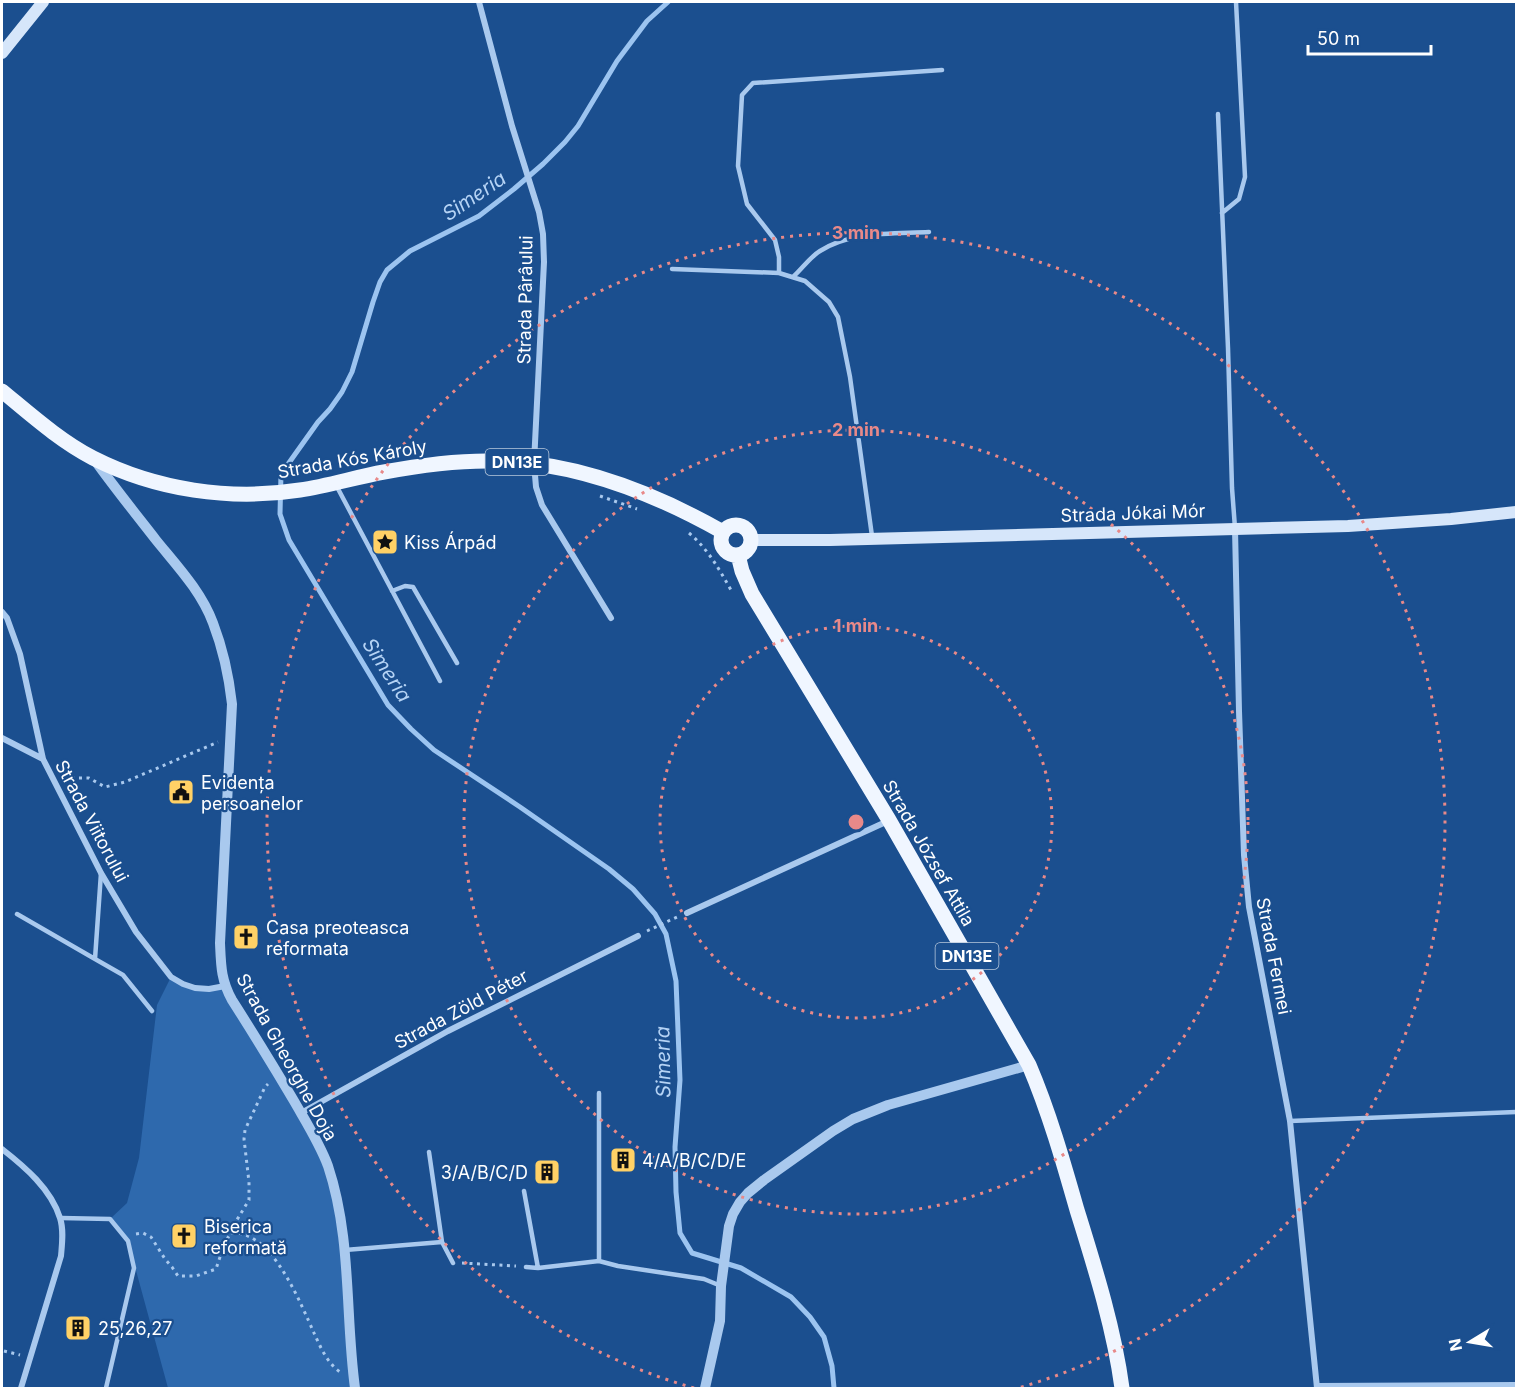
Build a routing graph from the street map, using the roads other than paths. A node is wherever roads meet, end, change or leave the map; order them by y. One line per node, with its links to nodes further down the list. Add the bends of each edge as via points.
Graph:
1 (43, 2): 4 (main road)
2 (479, 2): 14 (street, Strada Pârâului, via 543,234)
3 (1236, 2): 7 (lane, via 1245,177 1239,199)
4 (2, 53)
5 (942, 70): 10 (lane, via 753,83 742,95 738,166 747,204 775,240)
6 (1218, 114): 7 (lane)
7 (1222, 213): 17 (lane)
8 (929, 232): 11 (lane, via 859,236 839,242 819,252)
9 (672, 269): 10 (lane)
10 (779, 273): 11 (lane)
11 (794, 277): 19 (lane, via 805,281 829,302 838,317)
12 (2, 391): 13 (main road, Strada Kós Károly / DN13E)
13 (93, 458): 15 (main road, Strada Kós Károly / DN13E, via 164,484 238,495); 35 (street, Strada Gheorghe Doja, via 202,600 230,680 231,737 220,943)
14 (534, 463): 15 (main road, Strada Kós Károly / DN13E, via 448,462); 18 (main road, Strada Kós Károly / DN13E, via 646,494); 24 (street, Strada Pârâului, via 542,505)
15 (334, 483): 22 (lane)
16 (1516, 512): 17 (main road, Strada Jókai Mór, via 1348,526)
17 (1235, 529): 19 (main road, Strada Jókai Mór); 41 (street, Strada Fermei, via 1245,876)
18 (723, 532): 20 (main road, DN13E, via 730,526 739,526 747,531); 21 (main road, DN13E, via 723,549)
19 (872, 539): 20 (main road, Strada Jókai Mór)
20 (750, 540): 21 (main road, via 748,548)
21 (738, 555): 29 (main road, Strada József Attila / DN13E, via 752,594)
22 (392, 591): 25 (lane, via 413,586); 26 (lane)
23 (2, 612): 28 (street, Strada Viitorului, via 20,654)
24 (611, 618)
25 (457, 663)
26 (440, 681)
27 (2, 738): 28 (street)
28 (43, 759): 30 (street, Strada Viitorului)
29 (889, 820): 31 (street); 37 (main road, Strada József Attila / DN13E)
30 (101, 873): 34 (lane); 35 (street, Strada Viitorului, via 136,932 171,977 195,988)
31 (687, 913)
32 (17, 914): 34 (lane)
33 (638, 936): 40 (street, Strada Zöld Péter, via 448,1031)
34 (95, 959): 36 (lane, via 123,975)
35 (225, 986): 40 (street, Strada Gheorghe Doja)
36 (152, 1011)
37 (1029, 1065): 52 (street, via 888,1105 853,1119 781,1168 748,1193 733,1214); 59 (main road, Strada József Attila / DN13E, via 1088,1244)
38 (599, 1093): 48 (lane)
39 (1516, 1112): 41 (lane)
40 (301, 1113): 47 (street, Strada Gheorghe Doja, via 327,1166)
41 (1290, 1121): 55 (street, Strada Fermei)
42 (2, 1149): 45 (street, via 40,1184)
43 (429, 1152): 46 (lane)
44 (524, 1191): 51 (lane)
45 (61, 1218): 56 (street, via 61,1256); 57 (lane, via 110,1219 128,1241 134,1268)
46 (442, 1242): 47 (lane); 49 (lane)
47 (345, 1250): 53 (street, Strada Gheorghe Doja)
48 (599, 1261): 51 (lane); 52 (lane, via 704,1279)
49 (453, 1263)
50 (526, 1266): 51 (lane)
51 (538, 1268)
52 (721, 1286): 58 (street, via 720,1321)
53 (354, 1385)
54 (1516, 1385): 55 (street)
55 (1317, 1387)
56 (21, 1389)
57 (106, 1389)
58 (705, 1389)
59 (1122, 1389)

